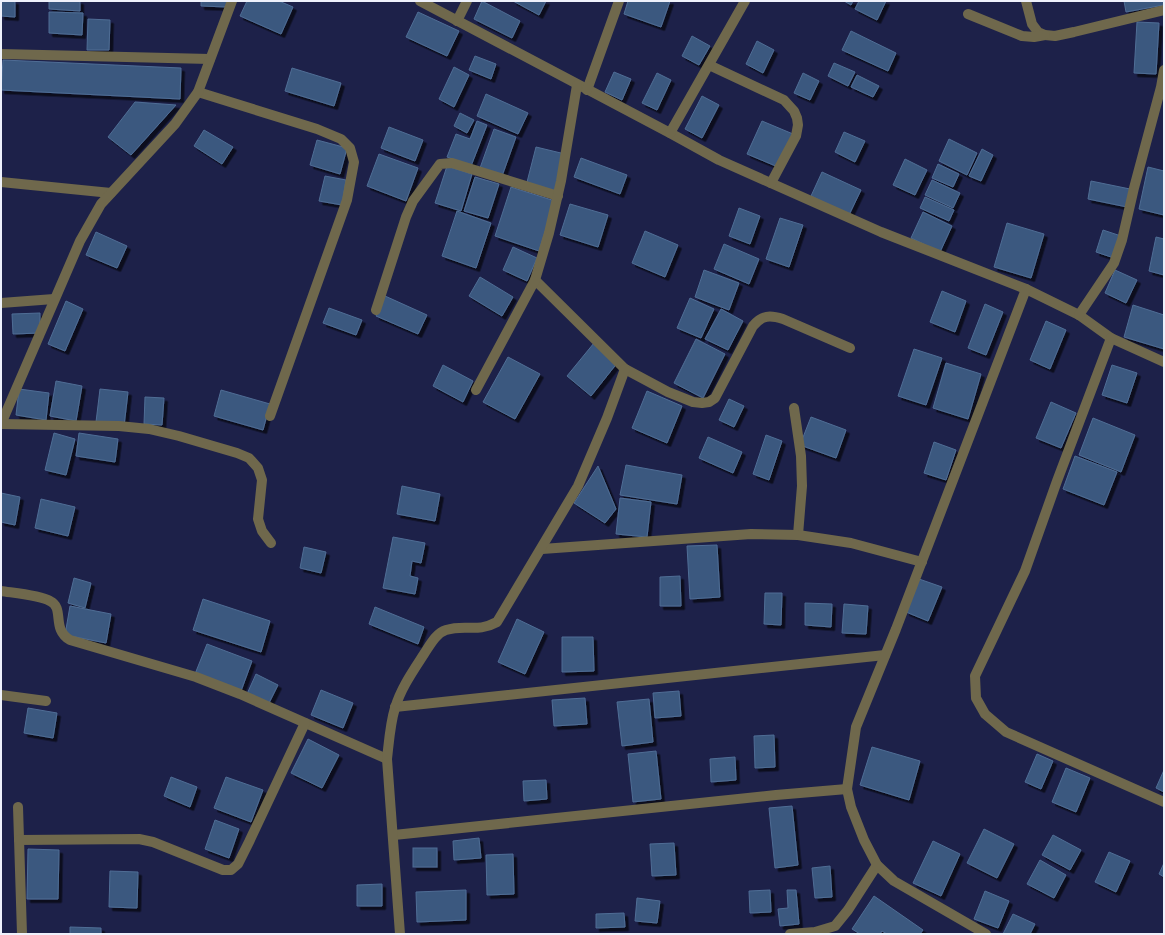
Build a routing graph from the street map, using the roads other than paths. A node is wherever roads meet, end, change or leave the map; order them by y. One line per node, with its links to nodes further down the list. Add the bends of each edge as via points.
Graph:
1 (232, 1): 12 (street)
2 (420, 1): 9 (street)
3 (467, 1): 9 (street)
4 (619, 1): 16 (street)
5 (745, 1): 13 (street)
6 (1026, 1): 10 (street, via 1032,24 1038,32)
7 (1164, 10): 10 (street, via 1055,36)
8 (968, 14): 10 (street, via 1022,36)
9 (457, 21): 15 (street)
10 (1045, 35)
11 (1, 54): 12 (street)
12 (210, 59): 17 (street)
13 (709, 65): 18 (street); 20 (street, via 784,100 794,111 798,126 796,136)
14 (1164, 70): 28 (street, via 1122,240 1114,263)
15 (577, 85): 16 (street); 22 (street)
16 (587, 90): 18 (street)
17 (198, 92): 21 (street, via 175,124); 35 (street, via 317,129 341,139 350,148 354,162 347,200)
18 (670, 133): 20 (street, via 719,160)
19 (1, 182): 21 (street)
20 (771, 183): 24 (street, via 881,232)
21 (111, 193): 25 (street, via 101,204 80,241)
22 (558, 196): 23 (street); 27 (street, via 452,163 440,164 413,201)
23 (535, 280): 32 (street); 33 (street)
24 (1026, 289): 28 (street); 40 (street)
25 (54, 299): 26 (street); 36 (street)
26 (1, 303)
27 (376, 310)
28 (1079, 315): 29 (street)
29 (1111, 338): 31 (street); 49 (street, via 1025,571 975,676 976,698 985,714 1006,732)
30 (850, 348): 32 (street, via 783,319 772,316 758,319 715,398 702,403 668,392)
31 (1164, 362)
32 (625, 369): 39 (street, via 578,486)
33 (476, 390)
34 (794, 408): 37 (street, via 801,456 802,486)
35 (270, 416)
36 (1, 424): 38 (street, via 149,429 238,453 249,458 258,468 262,480 258,519 262,531)
37 (798, 535): 39 (street, via 751,534); 40 (street, via 851,543)
38 (271, 543)
39 (542, 548): 45 (street, via 497,622 477,629 462,627 445,630 435,637 408,678)
40 (922, 562): 42 (street)
41 (1, 591): 46 (street, via 51,601 58,612 59,630 70,640 196,677)
42 (885, 655): 45 (street); 48 (street, via 856,727)
43 (1, 695): 44 (street)
44 (46, 701)
45 (395, 707): 47 (street)
46 (305, 723): 47 (street); 52 (street, via 238,864 231,870 223,870 153,842 139,839)
47 (387, 759): 51 (street)
48 (847, 789): 51 (street); 53 (street, via 864,840)
49 (1164, 802)
50 (18, 807): 52 (street)
51 (394, 835): 55 (street)
52 (19, 840): 54 (street)
53 (877, 865): 56 (street, via 835,926 815,932); 57 (street, via 894,881)
54 (22, 934)
55 (400, 934)
56 (790, 934)
57 (986, 934)

